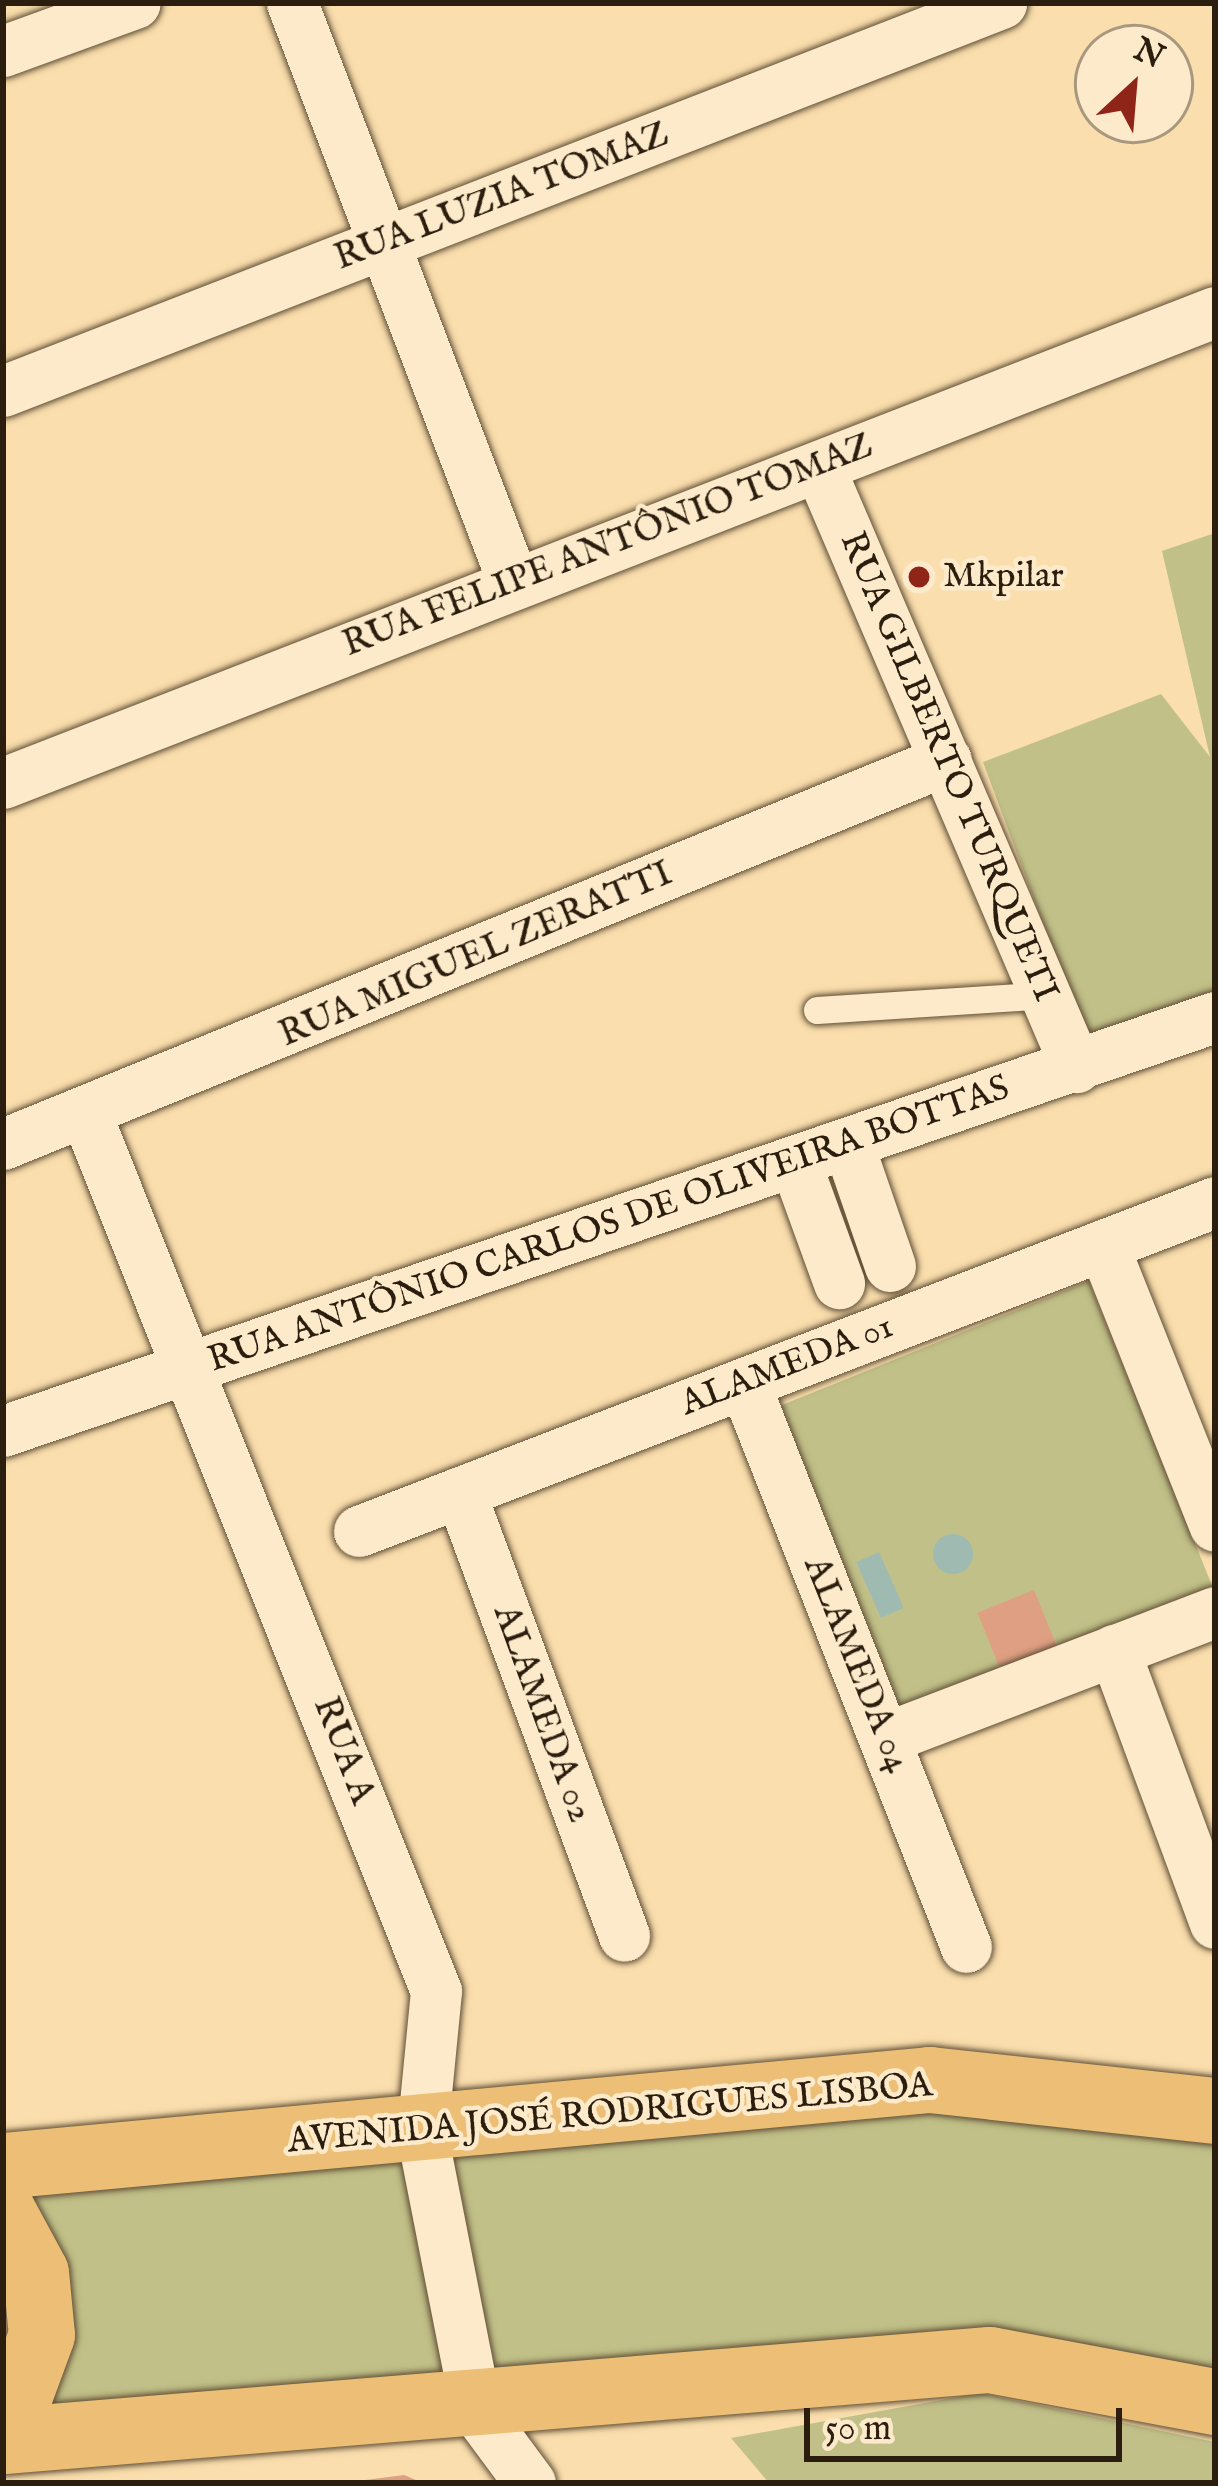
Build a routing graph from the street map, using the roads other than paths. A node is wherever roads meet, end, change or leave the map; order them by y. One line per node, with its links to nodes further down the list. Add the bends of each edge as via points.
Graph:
1 (134, 3): 4 (street)
2 (292, 3): 5 (street)
3 (1001, 3): 5 (street, RUA LUZIA TOMAZ)
4 (3, 50)
5 (379, 245): 7 (street, RUA LUZIA TOMAZ); 9 (street)
6 (1215, 312): 8 (street, RUA FELIPE ANTÔNIO TOMAZ)
7 (3, 391)
8 (819, 467): 9 (street, RUA FELIPE ANTÔNIO TOMAZ); 10 (street, RUA GILBERTO TURQUETI)
9 (512, 579): 11 (street, RUA FELIPE ANTÔNIO TOMAZ)
10 (946, 760): 12 (street, RUA GILBERTO TURQUETI); 16 (street, RUA MIGUEL ZERATTI)
11 (3, 782)
12 (1046, 994): 13 (lane); 15 (street, RUA GILBERTO TURQUETI)
13 (817, 1010)
14 (1215, 1017): 15 (street, RUA ANTÔNIO CARLOS DE OLIVEIRA BOTTAS)
15 (1076, 1067): 18 (street, RUA ANTÔNIO CARLOS DE OLIVEIRA BOTTAS)
16 (87, 1117): 17 (street, RUA MIGUEL ZERATTI); 26 (street, RUA A)
17 (3, 1144)
18 (848, 1144): 19 (street, RUA ANTÔNIO CARLOS DE OLIVEIRA BOTTAS); 22 (street)
19 (795, 1162): 23 (street); 26 (street, RUA ANTÔNIO CARLOS DE OLIVEIRA BOTTAS)
20 (1215, 1202): 21 (street, ALAMEDA 01)
21 (1103, 1245): 24 (street, ALAMEDA 01); 30 (street)
22 (890, 1266): 24 (lane)
23 (839, 1283): 25 (lane)
24 (909, 1320): 25 (street, ALAMEDA 01)
25 (859, 1339): 27 (street, ALAMEDA 01)
26 (194, 1366): 28 (street, RUA ANTÔNIO CARLOS DE OLIVEIRA BOTTAS); 39 (street, RUA A, via 436,1991)
27 (744, 1383): 29 (street, ALAMEDA 01); 34 (street, ALAMEDA 04)
28 (3, 1431)
29 (460, 1492): 31 (street, ALAMEDA 01); 36 (street, ALAMEDA 02)
30 (1215, 1526)
31 (359, 1531)
32 (1215, 1612): 33 (street)
33 (1114, 1650): 34 (street); 35 (street)
34 (885, 1738): 37 (street, ALAMEDA 04)
35 (1215, 1923)
36 (623, 1936)
37 (966, 1947)
38 (1215, 2110): 39 (main road, AVENIDA JOSÉ RODRIGUES LISBOA, via 930,2080)
39 (422, 2134): 40 (main road, AVENIDA JOSÉ RODRIGUES LISBOA); 43 (street, RUA A)
40 (3, 2166)
41 (3, 2212): 44 (main road, via 36,2273 42,2335)
42 (1215, 2402): 43 (main road, via 990,2360)
43 (476, 2410): 44 (main road); 45 (street)
44 (4, 2441)
45 (530, 2483)

